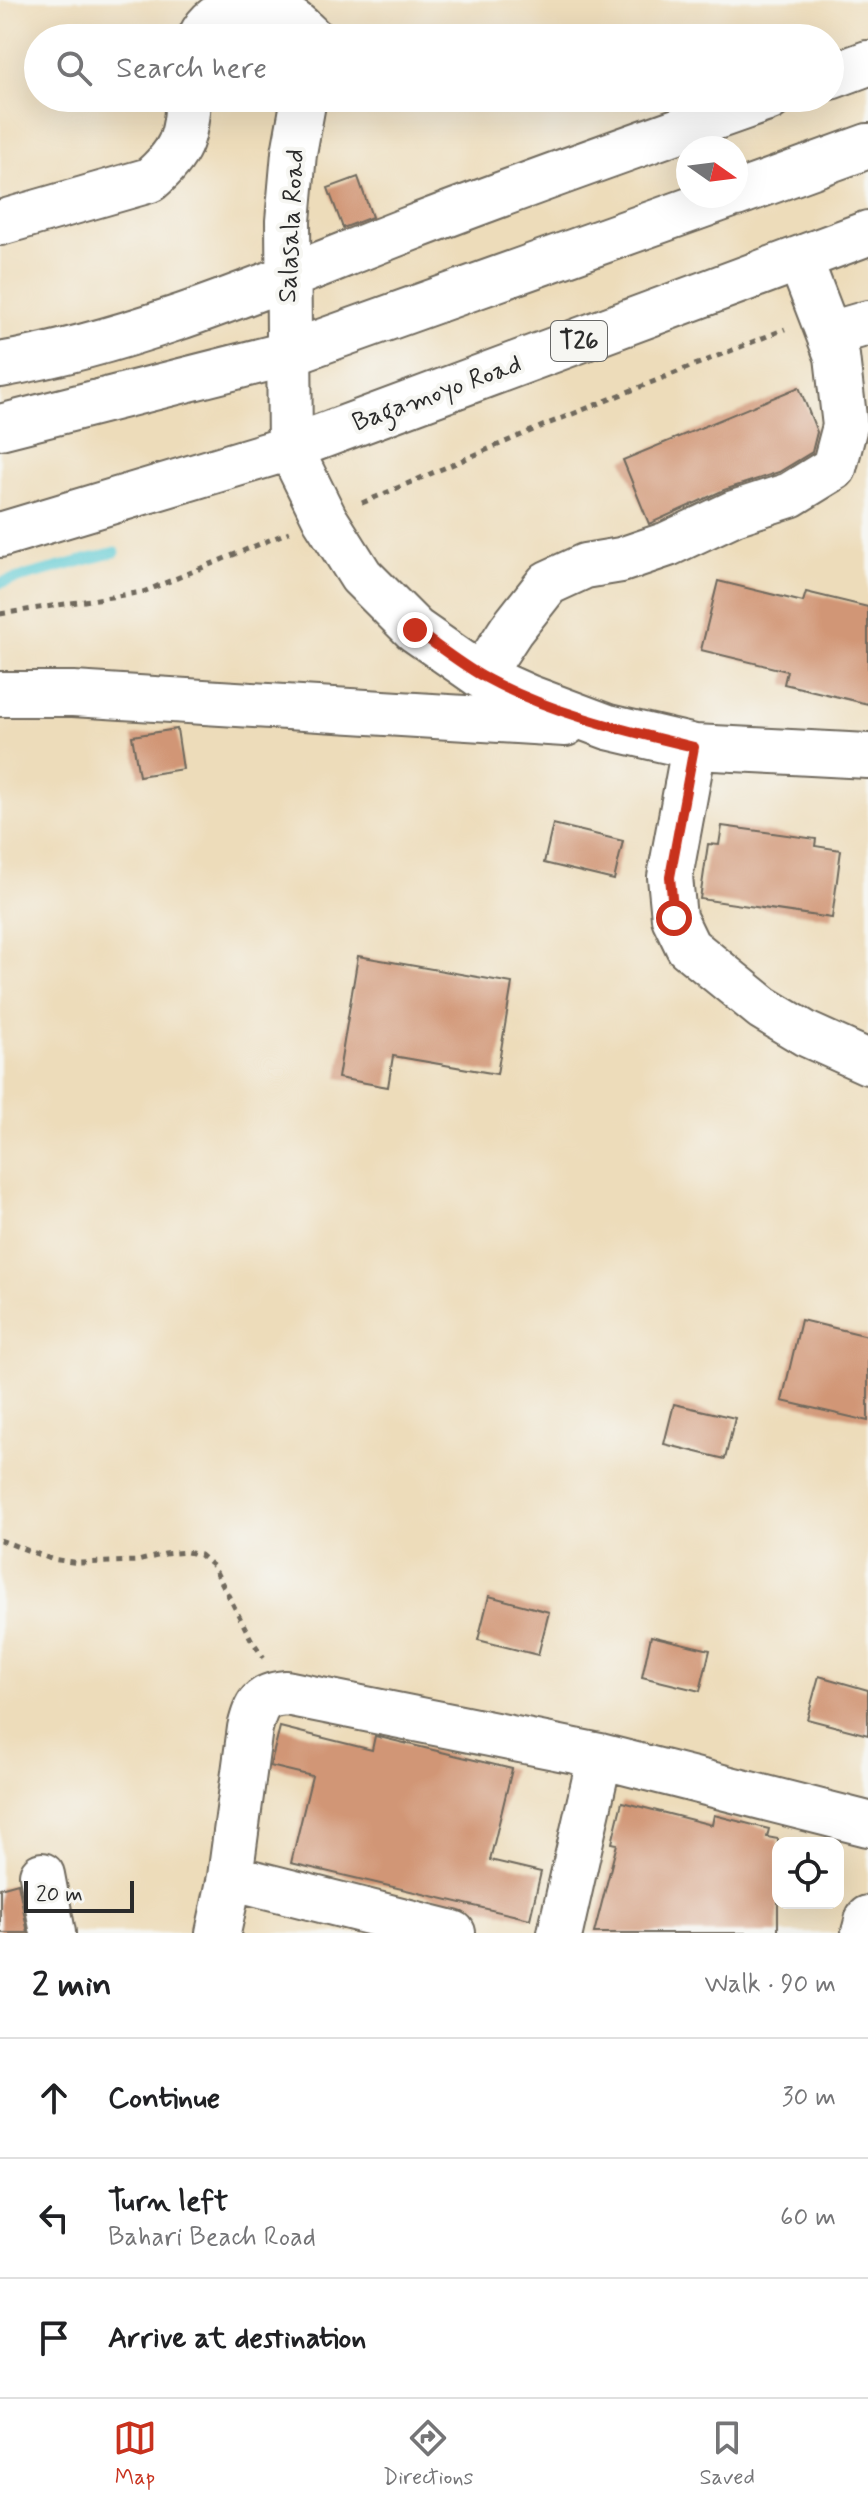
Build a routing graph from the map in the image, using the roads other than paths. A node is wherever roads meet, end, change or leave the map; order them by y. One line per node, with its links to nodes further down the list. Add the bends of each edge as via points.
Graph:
1 (323, 0): 4 (main road)
2 (206, 24): 3 (main road, via 244,7)
3 (296, 24)
4 (317, 24)
5 (868, 63): 6 (main road)
6 (844, 72)
7 (187, 112): 13 (main road, via 181,145 150,180)
8 (301, 112): 16 (main road, Salasala Road, via 288,221)
9 (730, 112): 16 (main road, via 498,194)
10 (868, 146): 11 (main road)
11 (748, 190)
12 (695, 208): 18 (main road)
13 (0, 223)
14 (868, 233): 15 (main road, Bagamoyo Road / T26)
15 (800, 260): 17 (main road); 21 (main road, Bagamoyo Road / T26)
16 (290, 276): 18 (main road, Salasala Road); 19 (main road, via 111,338)
17 (840, 324): 23 (main road, via 837,356 845,426 834,468 790,495 734,513 668,544 585,566 548,583)
18 (287, 354): 20 (main road); 21 (main road, Salasala Road)
19 (0, 365)
20 (0, 427)
21 (290, 448): 22 (main road, Bagamoyo Road / T26); 23 (main road, via 361,576 415,630)
22 (0, 535)
23 (481, 676): 25 (main road)
24 (0, 694): 25 (main road)
25 (608, 727): 26 (main road)
26 (694, 747): 27 (main road); 28 (main road, via 670,877 674,918 688,947 763,1008)
27 (868, 756)
28 (868, 1062)
29 (600, 1756): 30 (main road); 32 (main road, via 275,1694 256,1708 250,1728); 37 (main road)
30 (868, 1824)
31 (42, 1875): 34 (main road)
32 (230, 1877): 35 (main road); 36 (main road)
33 (868, 1918): 38 (main road)
34 (53, 1933)
35 (218, 1933)
36 (453, 1933)
37 (560, 1933)
38 (864, 1933)

